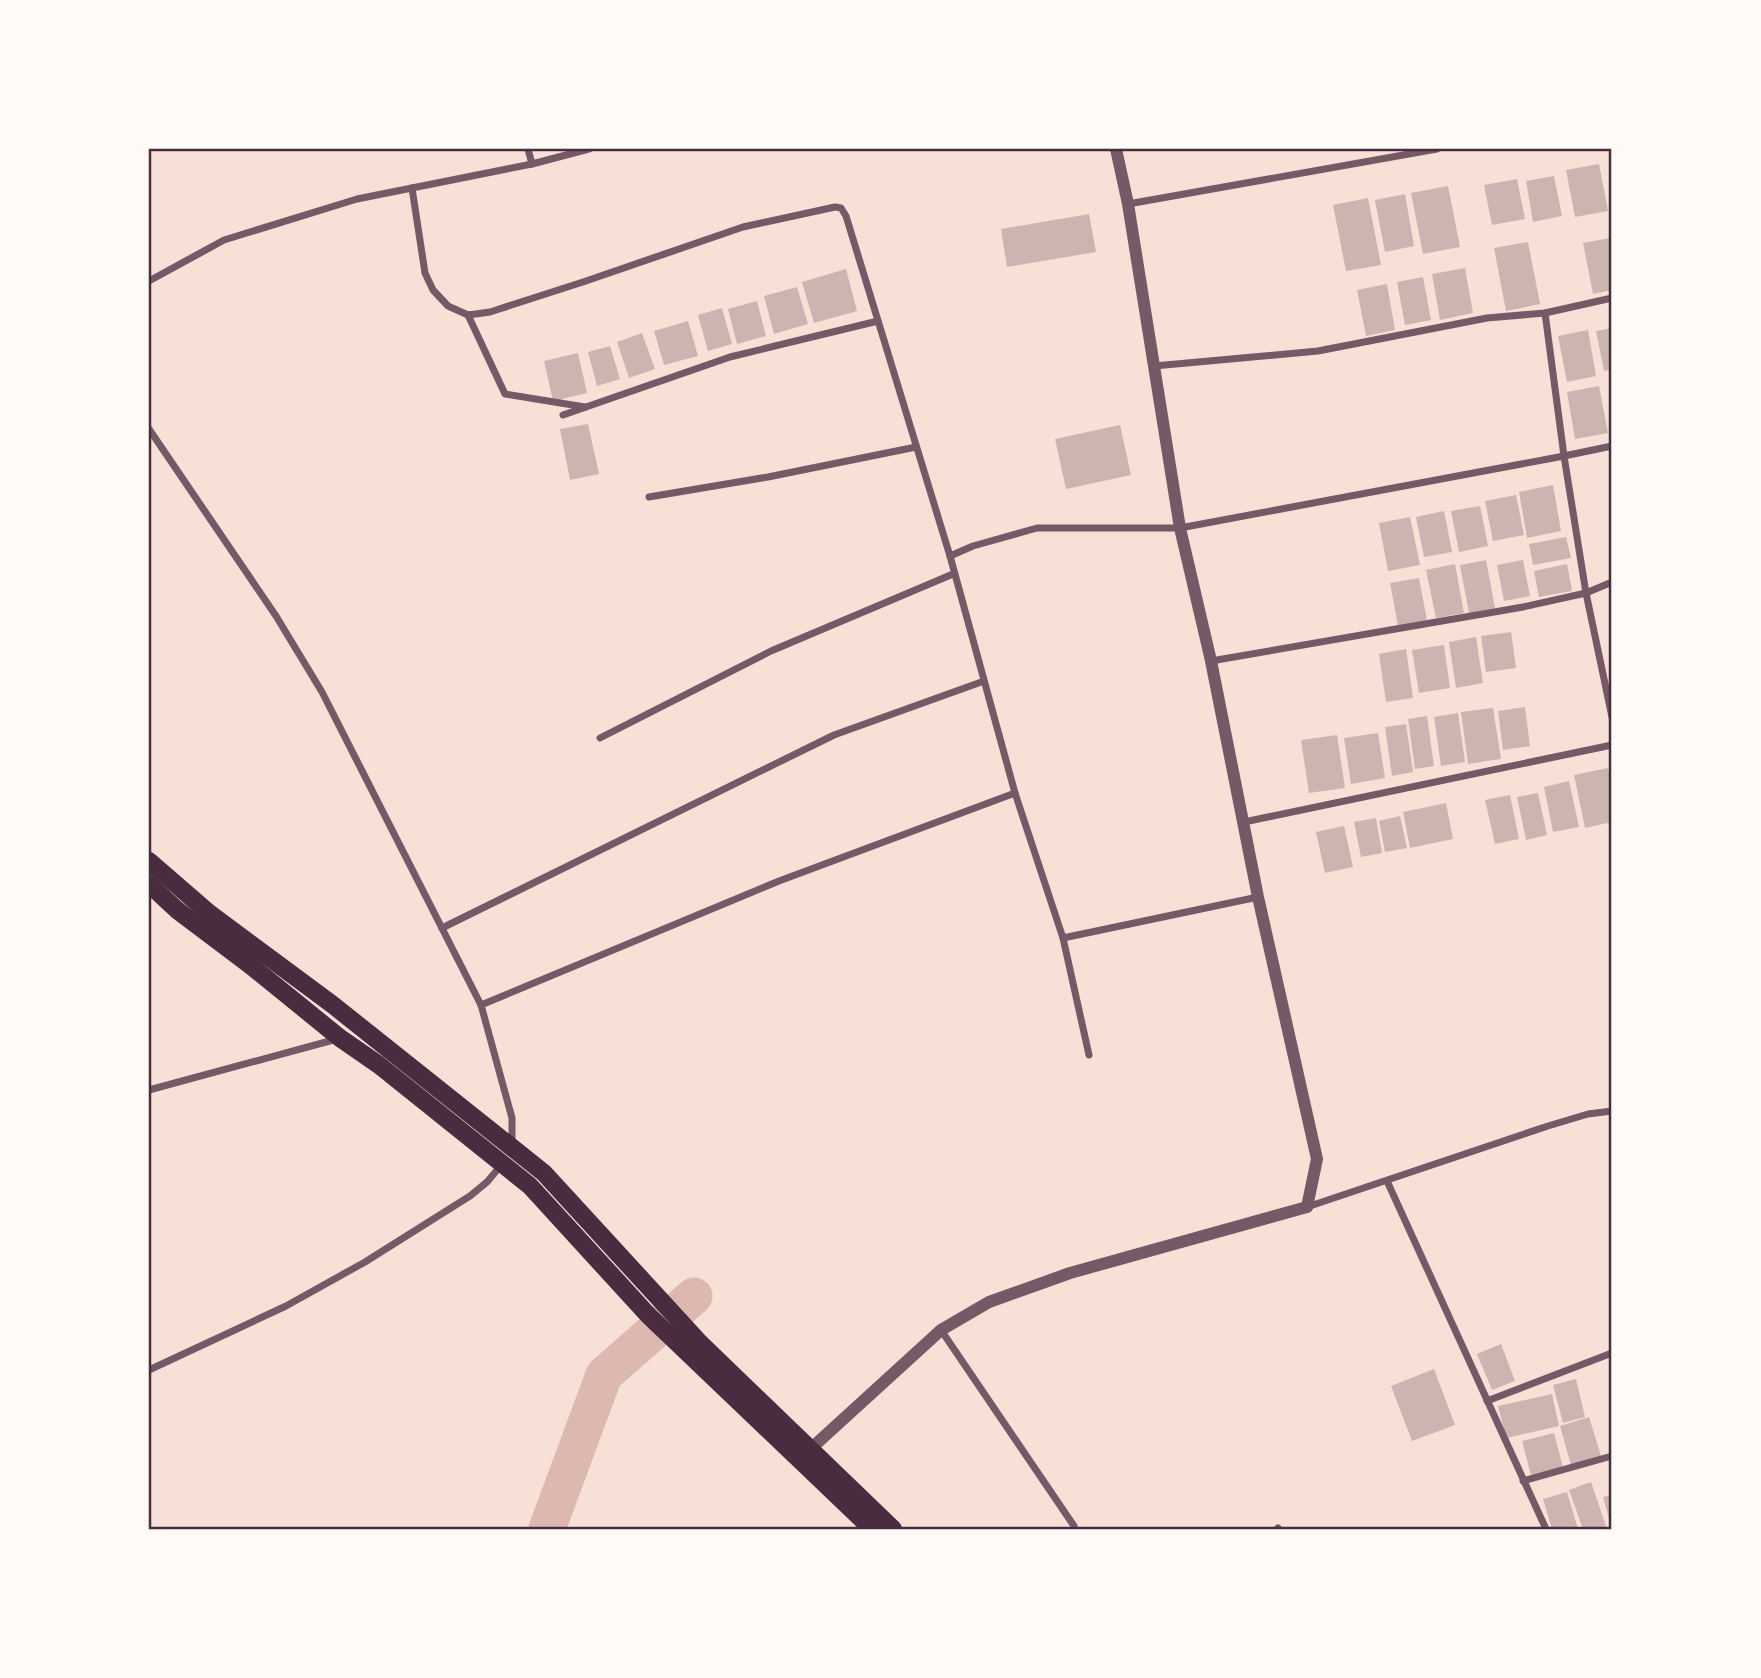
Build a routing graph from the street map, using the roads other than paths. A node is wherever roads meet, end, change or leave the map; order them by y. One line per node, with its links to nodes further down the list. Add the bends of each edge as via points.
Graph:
1 (528, 149): 5 (street)
2 (589, 149): 5 (street)
3 (1116, 149): 7 (street)
4 (1437, 149): 7 (street)
5 (532, 164): 6 (street)
6 (412, 188): 8 (street, via 357,199 225,240); 11 (street, via 425,273 448,306)
7 (1128, 204): 13 (street)
8 (149, 281)
9 (1612, 298): 10 (street)
10 (1545, 313): 13 (street, via 1488,318 1318,351); 19 (street)
11 (468, 315): 12 (street, via 490,312 743,227 835,207 846,216); 14 (street, via 505,394)
12 (878, 321): 14 (street, via 730,357); 18 (street)
13 (1154, 366): 21 (street)
14 (586, 407): 15 (street)
15 (563, 415)
16 (149, 429): 36 (street, via 323,692)
17 (1612, 446): 19 (street)
18 (916, 447): 20 (street); 22 (street)
19 (1564, 456): 21 (street); 25 (street)
20 (649, 497)
21 (1180, 528): 22 (street, via 1037,528); 26 (street)
22 (950, 556): 23 (street)
23 (953, 574): 27 (street); 29 (street, via 771,651)
24 (1612, 582): 25 (street)
25 (1586, 593): 26 (street); 28 (street)
26 (1211, 661): 32 (street)
27 (984, 681): 31 (street); 36 (street, via 834,735)
28 (1612, 717)
29 (600, 738)
30 (1612, 745): 32 (street)
31 (1015, 793): 37 (street); 38 (street, via 779,881)
32 (1244, 822): 35 (street)
33 (149, 861): 43 (main road)
34 (149, 884): 39 (main road)
35 (1258, 897): 37 (street); 46 (street, via 1317,1159)
36 (442, 928): 38 (street)
37 (1063, 938): 40 (street)
38 (481, 1005): 43 (street, via 512,1118)
39 (340, 1038): 41 (street); 44 (main road)
40 (1089, 1055)
41 (149, 1090)
42 (1612, 1111): 45 (street, via 1548,1126)
43 (512, 1147): 44 (street); 47 (main road, via 544,1173)
44 (502, 1165): 47 (main road, via 530,1186); 50 (street, via 470,1196 365,1262 286,1306)
45 (1387, 1181): 46 (street); 51 (street)
46 (1307, 1208): 48 (street, via 1070,1273 989,1302)
47 (654, 1309): 52 (main road)
48 (941, 1330): 52 (street); 55 (street)
49 (1612, 1353): 51 (street)
50 (149, 1370)
51 (1487, 1401): 54 (street)
52 (805, 1454): 56 (main road); 57 (main road)
53 (1612, 1456): 54 (street)
54 (1523, 1481): 58 (street)
55 (1074, 1526)
56 (872, 1529)
57 (893, 1529)
58 (1546, 1529)

